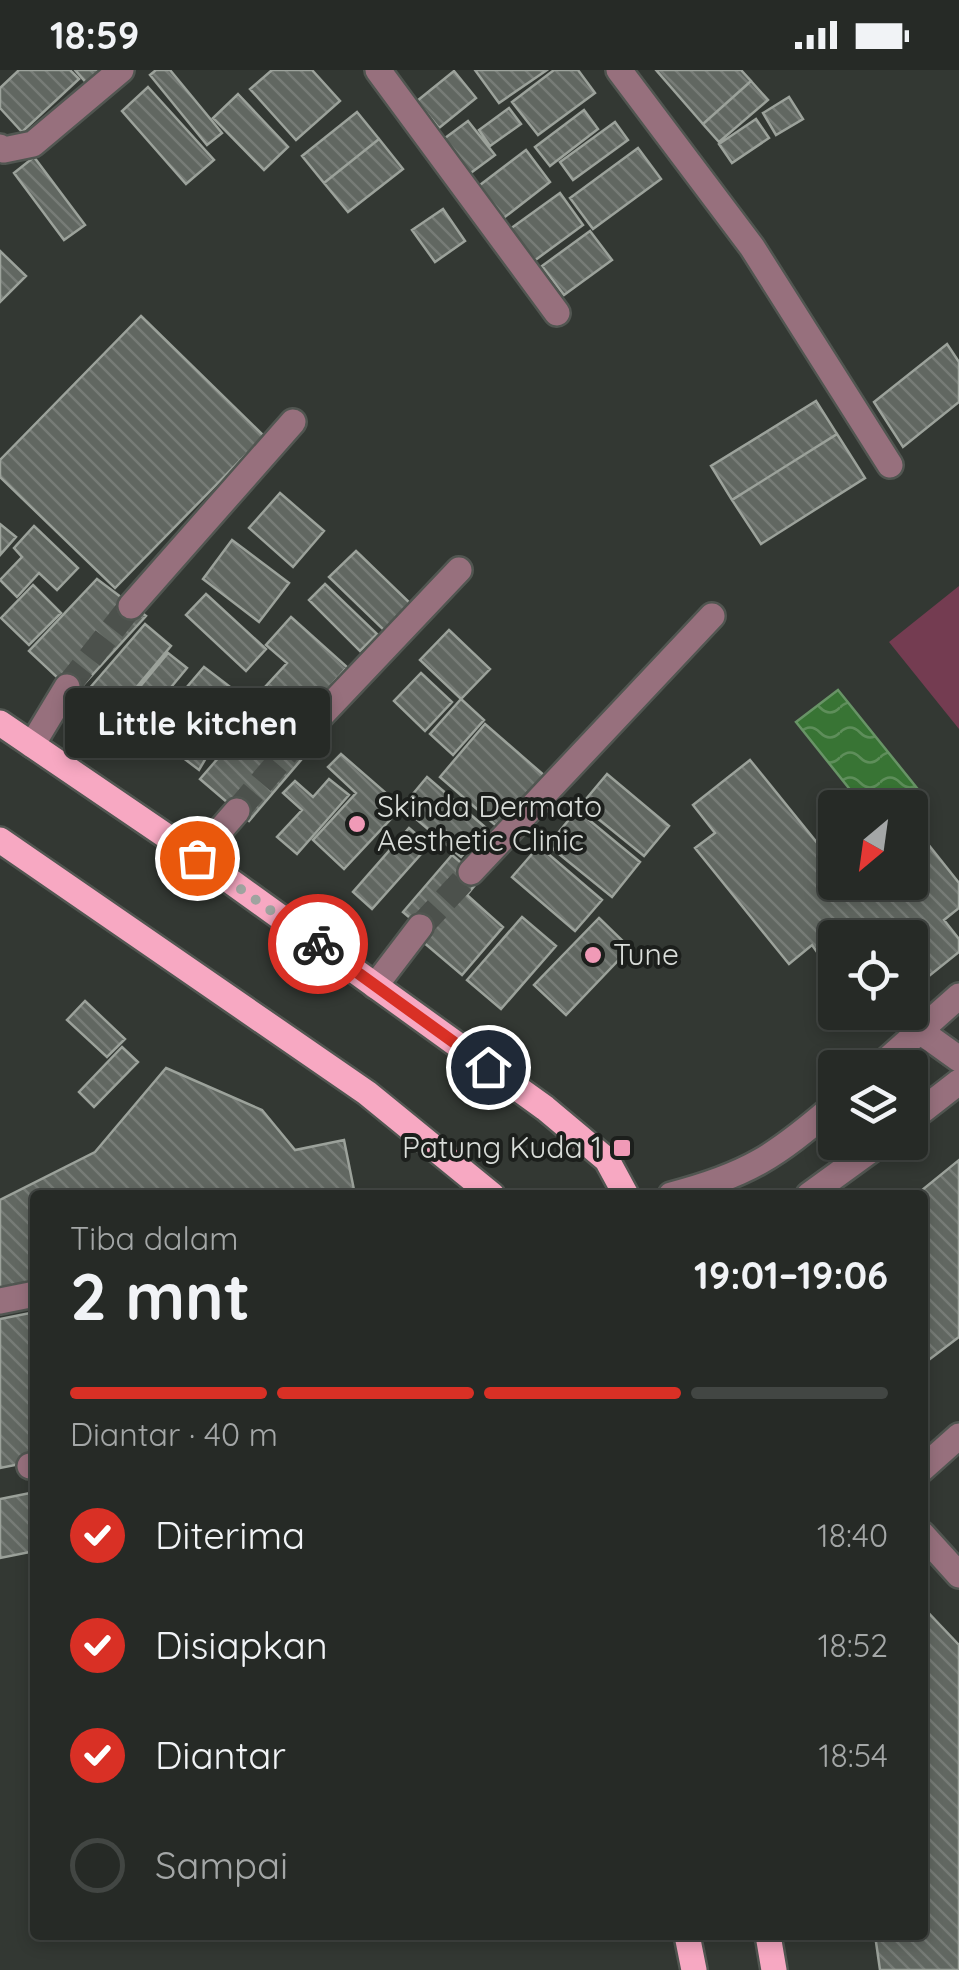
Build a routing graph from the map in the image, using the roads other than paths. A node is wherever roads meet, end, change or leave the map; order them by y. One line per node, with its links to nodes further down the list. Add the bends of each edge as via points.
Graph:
1 (120, 70): 4 (street, via 33,144)
2 (378, 70): 5 (street)
3 (619, 70): 7 (street, via 752,247)
4 (0, 147)
5 (558, 313)
6 (293, 422): 9 (street)
7 (890, 465)
8 (459, 570): 13 (street)
9 (131, 606)
10 (712, 616): 18 (street)
11 (67, 688): 14 (street)
12 (0, 723): 14 (main road)
13 (295, 742)
14 (32, 745): 17 (main road)
15 (237, 811): 17 (street)
16 (0, 840): 29 (main road, via 367,1092)
17 (197, 858): 20 (main road)
18 (470, 872)
19 (420, 926): 20 (street)
20 (375, 986): 30 (main road, via 544,1108 607,1160)
21 (959, 996): 22 (street)
22 (920, 1031): 23 (street); 24 (street)
23 (898, 1050)
24 (959, 1059)
25 (959, 1082): 26 (street)
26 (928, 1106)
27 (818, 1120): 31 (street, via 780,1154)
28 (857, 1160): 32 (street)
29 (486, 1190)
30 (623, 1190)
31 (690, 1190)
32 (816, 1190)
33 (30, 1295): 34 (street)
34 (0, 1301)
35 (959, 1436): 36 (street)
36 (928, 1464)
37 (928, 1541): 38 (street)
38 (959, 1575)
39 (688, 1940): 41 (main road)
40 (769, 1940): 42 (main road)
41 (694, 1970)
42 (774, 1970)

